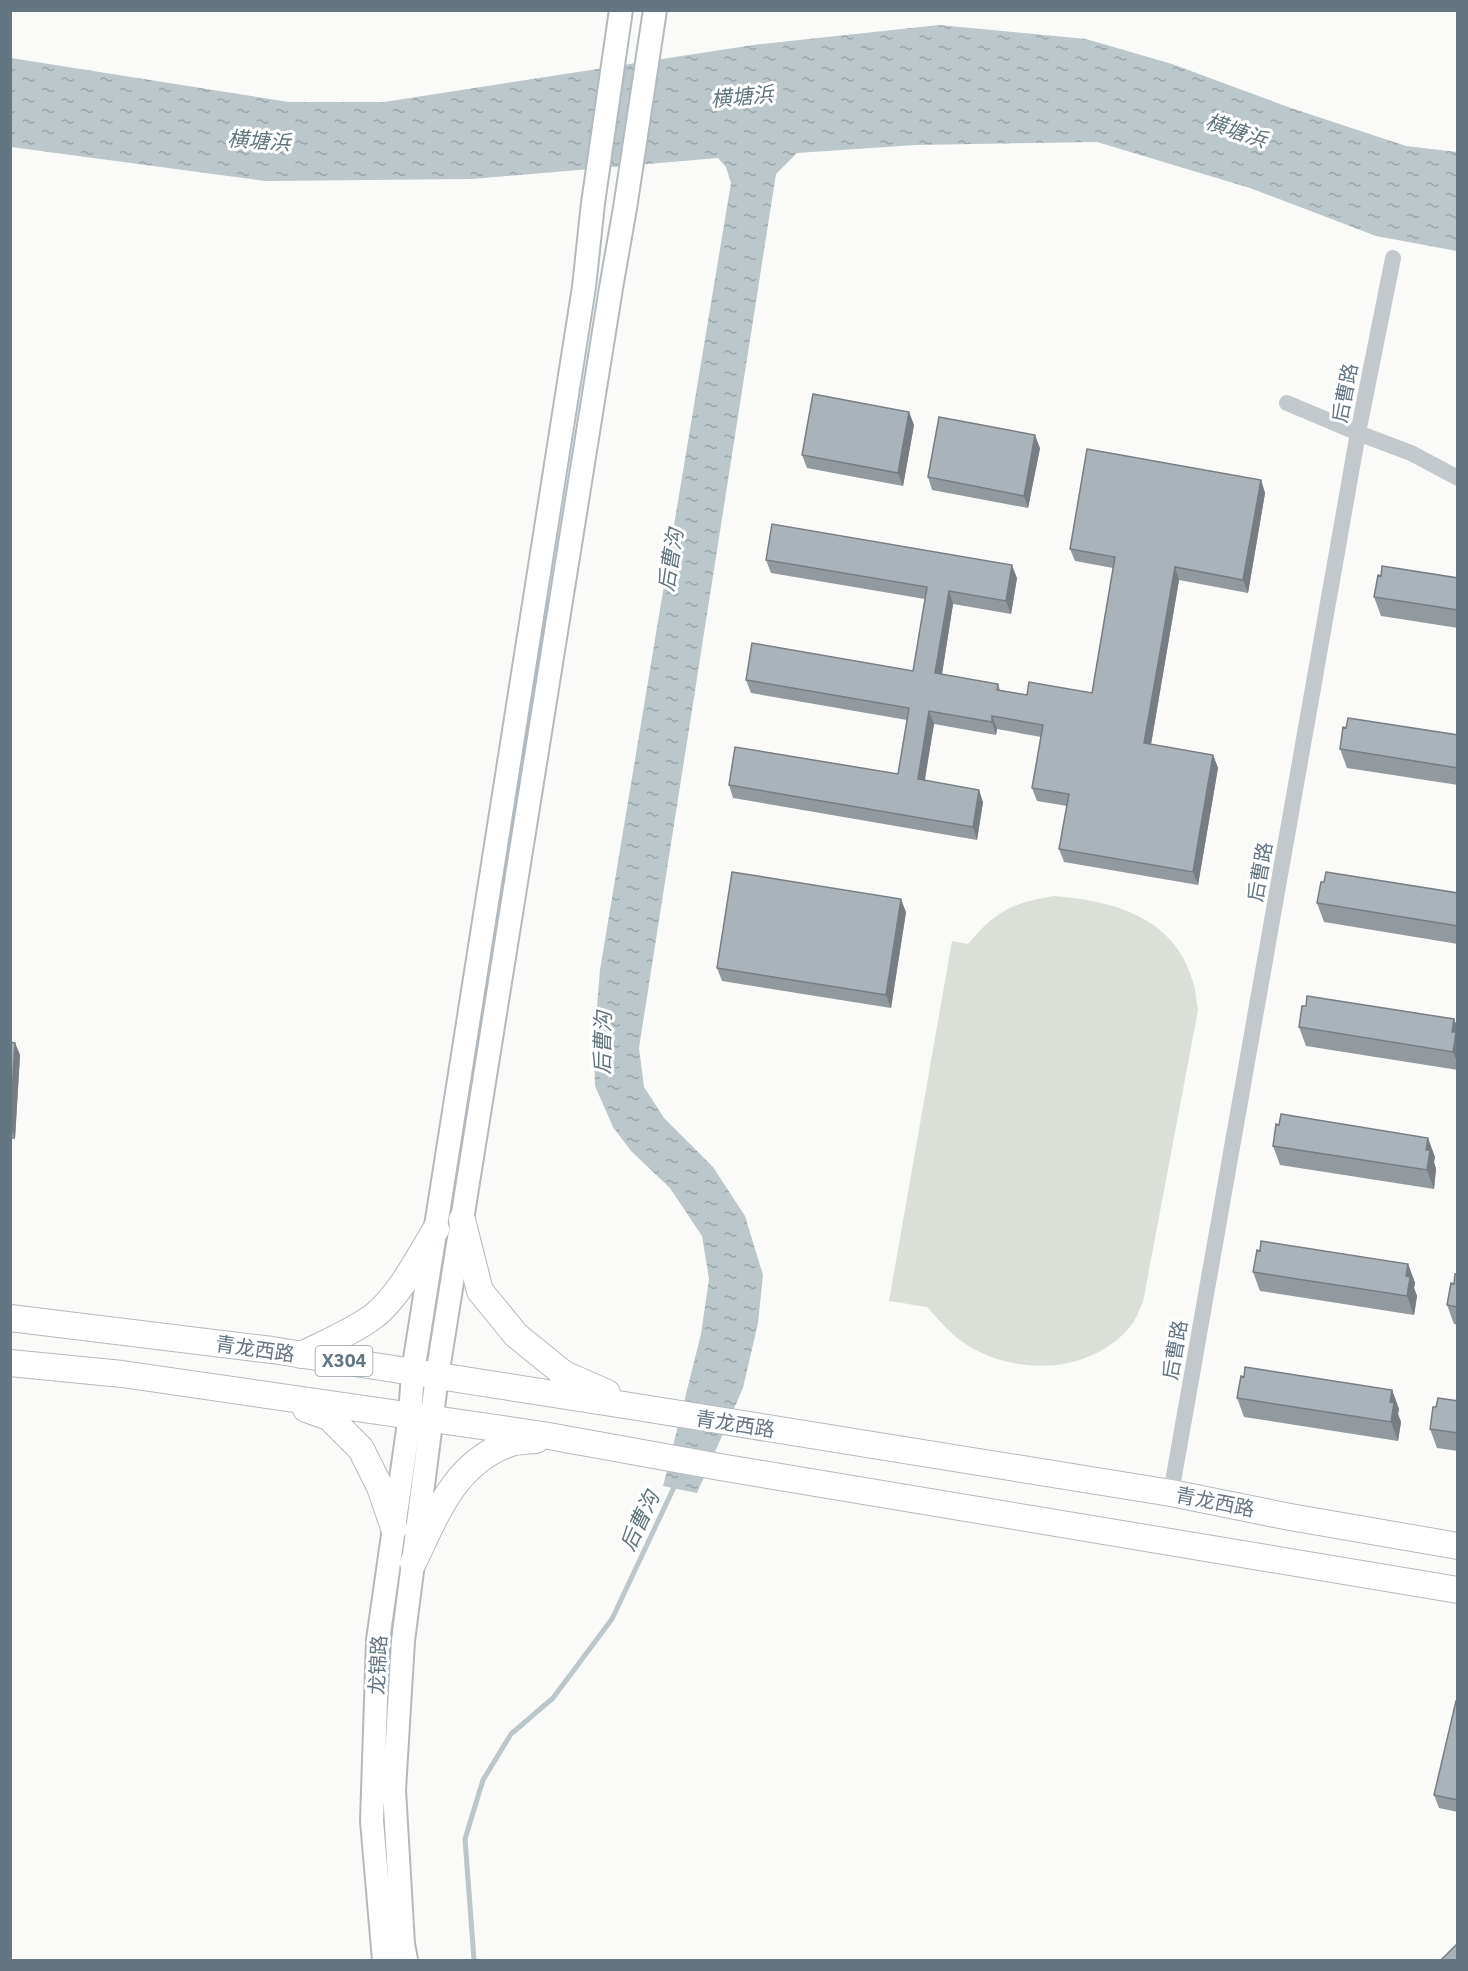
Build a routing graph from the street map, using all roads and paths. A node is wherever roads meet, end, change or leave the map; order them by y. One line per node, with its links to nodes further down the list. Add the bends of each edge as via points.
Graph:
1 (620, 16): 8 (main road, via 584,287)
2 (653, 18): 7 (main road)
3 (1393, 258): 5 (street, 后曹路)
4 (1287, 404): 5 (street)
5 (1358, 433): 6 (street, via 1411,453); 17 (street, 后曹路)
6 (1458, 478)
7 (462, 1220): 12 (main road); 14 (main road, via 480,1292 516,1335 564,1374)
8 (436, 1229): 10 (main road, via 404,1282 375,1315); 12 (main road)
9 (10, 1318): 10 (main road, 青龙西路 / X304)
10 (301, 1354): 12 (main road, 青龙西路 / X304)
11 (10, 1363): 13 (main road)
12 (425, 1374): 14 (main road, 青龙西路 / X304); 15 (main road, 龙锦路)
13 (270, 1395): 15 (main road); 18 (main road, via 329,1417 361,1449)
14 (637, 1407): 17 (main road, 青龙西路 / X304)
15 (421, 1417): 16 (main road); 18 (main road, 龙锦路); 20 (main road, 龙锦路)
16 (558, 1438): 20 (main road, via 510,1443 476,1460 444,1498); 21 (main road)
17 (1171, 1493): 19 (main road, 青龙西路)
18 (394, 1528): 22 (main road, 龙锦路, via 378,1640 372,1821)
19 (1458, 1546)
20 (413, 1563): 23 (main road, 龙锦路, via 403,1641 394,1790)
21 (1458, 1590)
22 (384, 1960)
23 (406, 1960)

